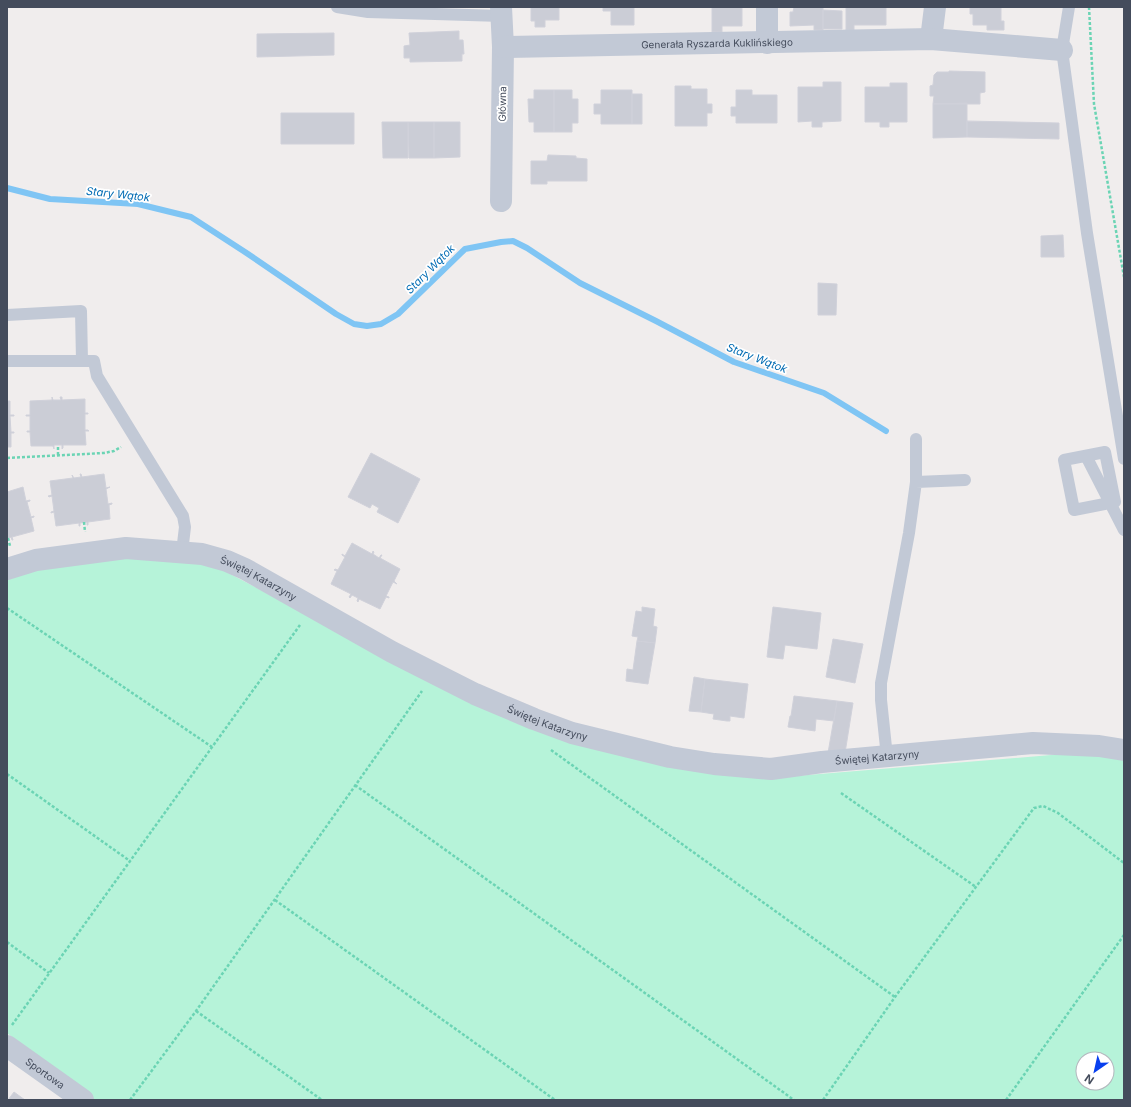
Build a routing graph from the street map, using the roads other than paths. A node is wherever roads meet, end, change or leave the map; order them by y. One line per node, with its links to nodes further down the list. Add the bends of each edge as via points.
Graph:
1 (337, 7): 5 (lane, via 368,12)
2 (767, 7): 7 (street)
3 (935, 7): 6 (street)
4 (1069, 7): 9 (lane)
5 (501, 12): 8 (street, Główna)
6 (931, 39): 7 (street, Generała Ryszarda Kuklińskiego); 9 (street, Generała Ryszarda Kuklińskiego)
7 (767, 43): 8 (street, Generała Ryszarda Kuklińskiego)
8 (503, 47): 10 (street, Główna)
9 (1062, 50): 16 (lane, via 1087,233)
10 (501, 201)
11 (7, 315): 13 (lane, via 81,311)
12 (7, 361): 13 (lane)
13 (82, 361): 21 (lane, via 94,361 97,376 183,516 185,527)
14 (916, 439): 18 (lane)
15 (1086, 456): 19 (lane); 19 (lane, via 1105,452 1115,502); 19 (lane, via 1064,460 1074,510)
16 (1124, 459)
17 (965, 480): 18 (lane)
18 (916, 482): 24 (lane, via 881,683)
19 (1110, 503): 20 (lane)
20 (1124, 530)
21 (182, 552): 22 (street, Świętej Katarzyny, via 126,548 36,560); 24 (street, Świętej Katarzyny, via 202,554 245,569 392,652 475,694 572,733 670,757 771,769)
22 (7, 569)
23 (1124, 750): 24 (street, Świętej Katarzyny, via 1099,746 1033,743)
24 (886, 757)
25 (9, 1036): 26 (street, Sportowa)
26 (83, 1100)

